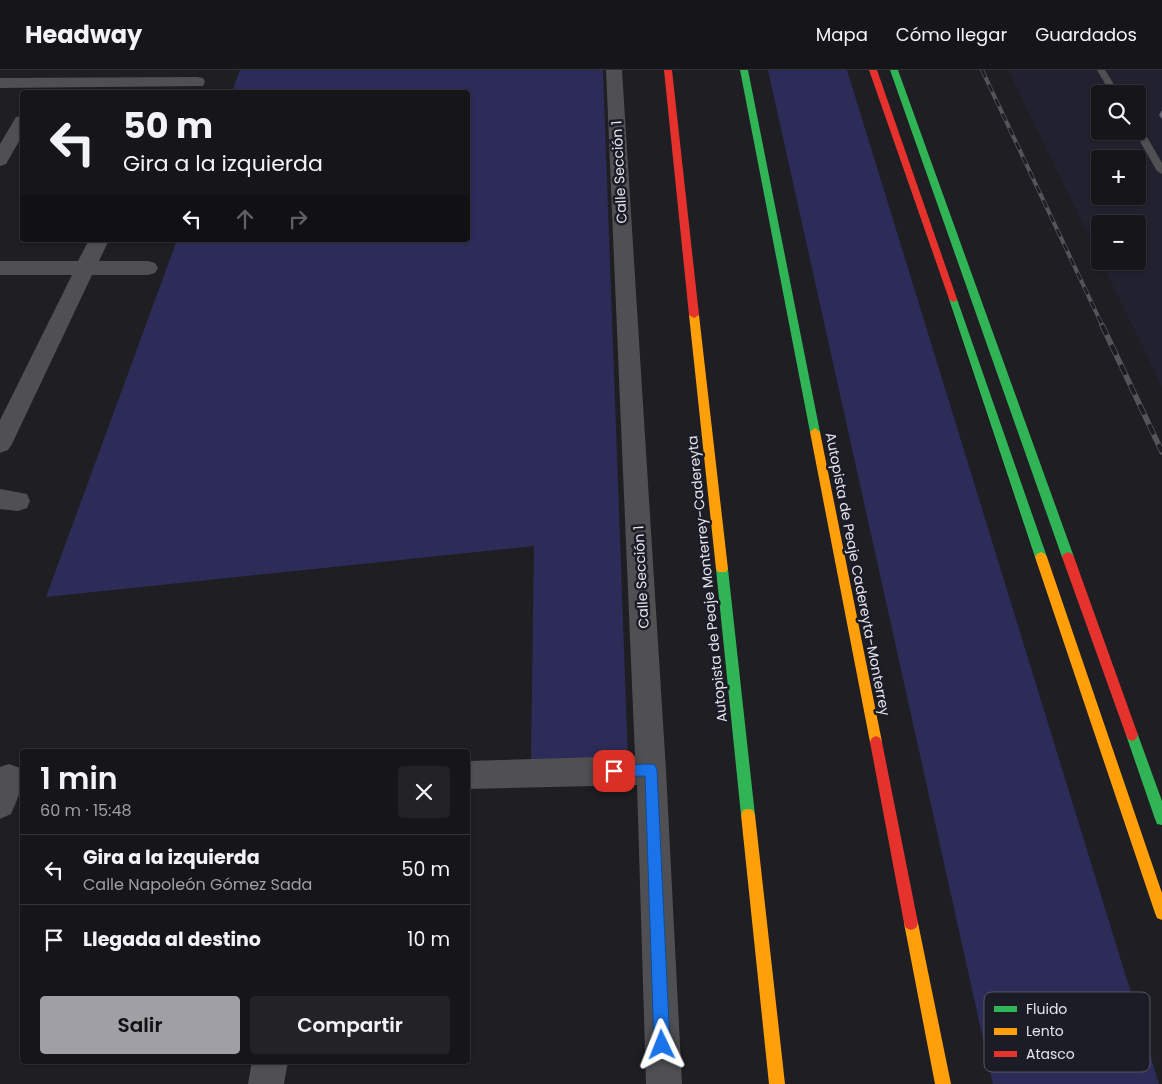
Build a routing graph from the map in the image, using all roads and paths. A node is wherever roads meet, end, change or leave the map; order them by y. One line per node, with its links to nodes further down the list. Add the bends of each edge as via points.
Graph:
1 (614, 70): 21 (street, Calle Sección 1)
2 (668, 70): 28 (main road, Autopista de Peaje Monterrey-Cadereyta)
3 (744, 70): 29 (main road, Autopista de Peaje Cadereyta-Monterrey)
4 (873, 70): 24 (main road)
5 (894, 70): 23 (main road)
6 (1101, 70): 9 (lane)
7 (197, 82): 11 (street)
8 (0, 83): 10 (street)
9 (1110, 85)
10 (42, 88): 11 (street)
11 (164, 88)
12 (20, 125): 14 (street)
13 (1144, 140): 15 (lane)
14 (0, 160)
15 (1162, 170)
16 (98, 242): 18 (street)
17 (0, 268): 18 (street)
18 (87, 268): 19 (street); 20 (street)
19 (148, 268)
20 (0, 444)
21 (651, 770): 22 (street); 27 (street, Calle Sección 1)
22 (470, 775)
23 (1162, 819)
24 (1162, 913)
25 (269, 1064): 26 (street)
26 (266, 1084)
27 (664, 1084)
28 (777, 1084)
29 (943, 1084)

